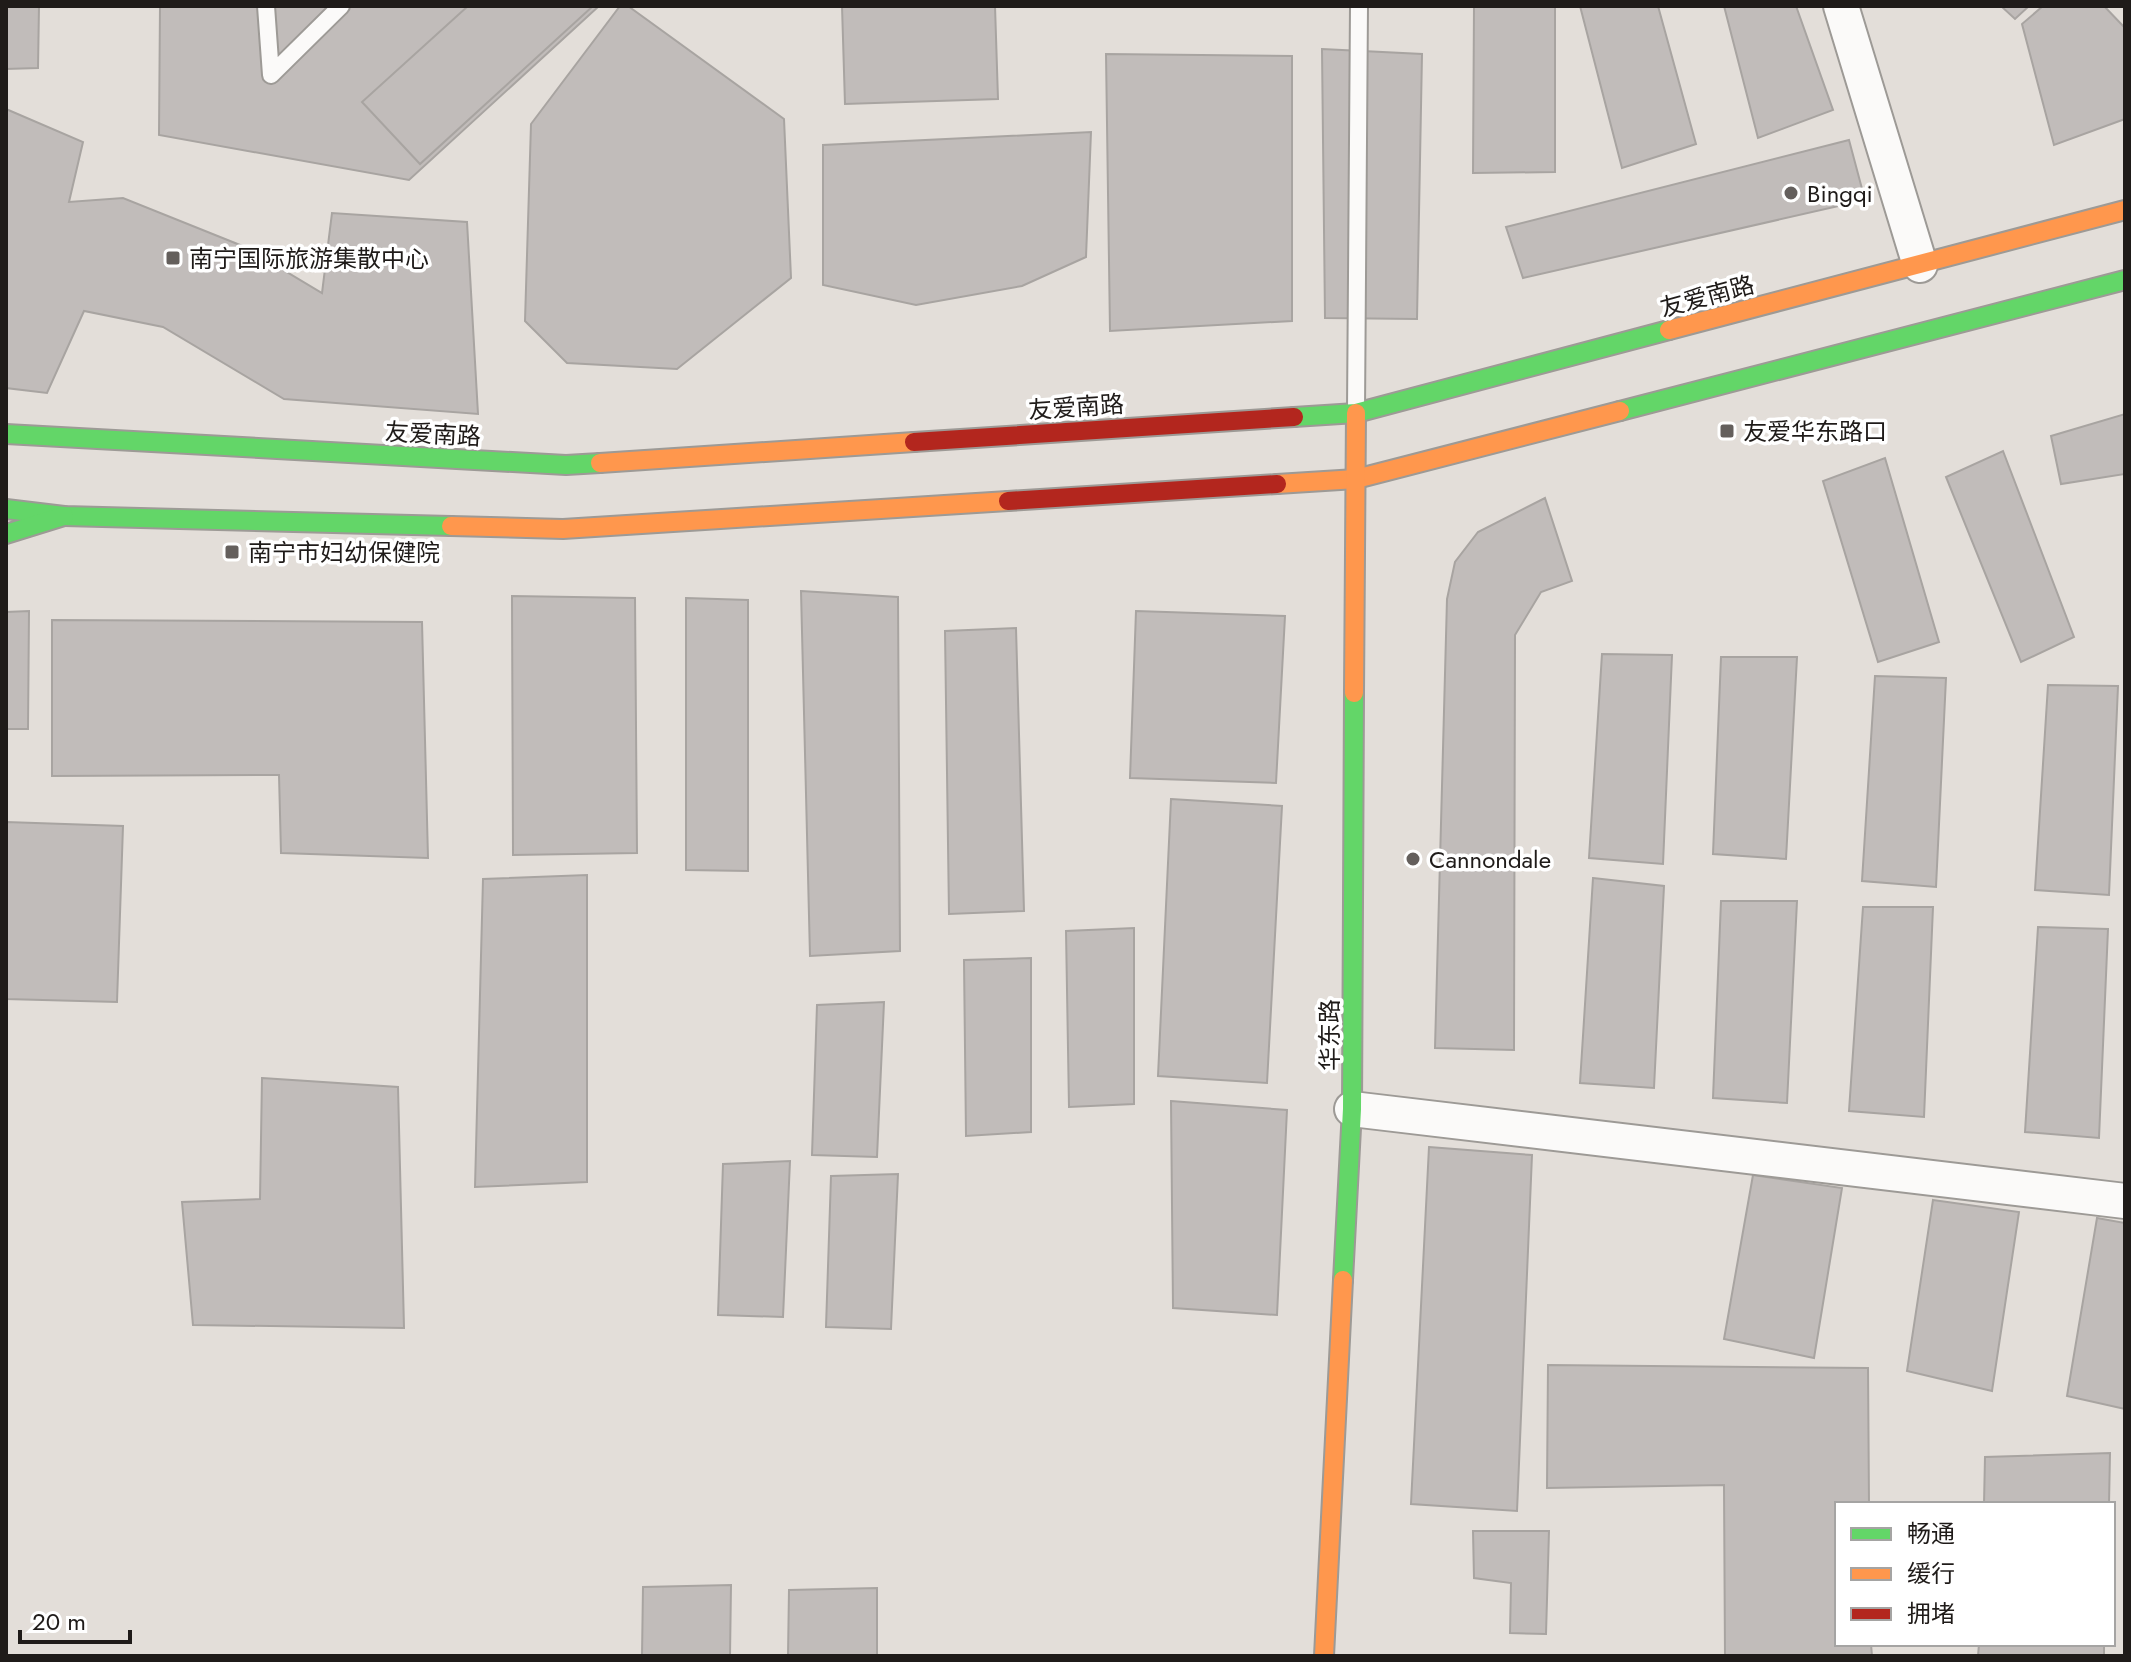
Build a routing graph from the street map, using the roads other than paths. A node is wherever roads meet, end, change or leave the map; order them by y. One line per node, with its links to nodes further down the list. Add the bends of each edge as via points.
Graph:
1 (266, 6): 2 (lane, via 271,75)
2 (341, 6)
3 (1359, 6): 8 (lane)
4 (1841, 6): 6 (street)
5 (2125, 210): 6 (main road, 友爱南路)
6 (1920, 265): 8 (main road, 友爱南路)
7 (2125, 280): 10 (main road)
8 (1356, 413): 9 (main road, 友爱南路, via 566,465); 10 (main road, 华东路)
9 (6, 434)
10 (1356, 479): 12 (main road, via 563,529); 14 (main road, 华东路)
11 (6, 509): 12 (main road)
12 (64, 516): 13 (main road)
13 (6, 534)
14 (1352, 1109): 15 (street); 16 (main road, 华东路)
15 (2125, 1201)
16 (1324, 1656)

